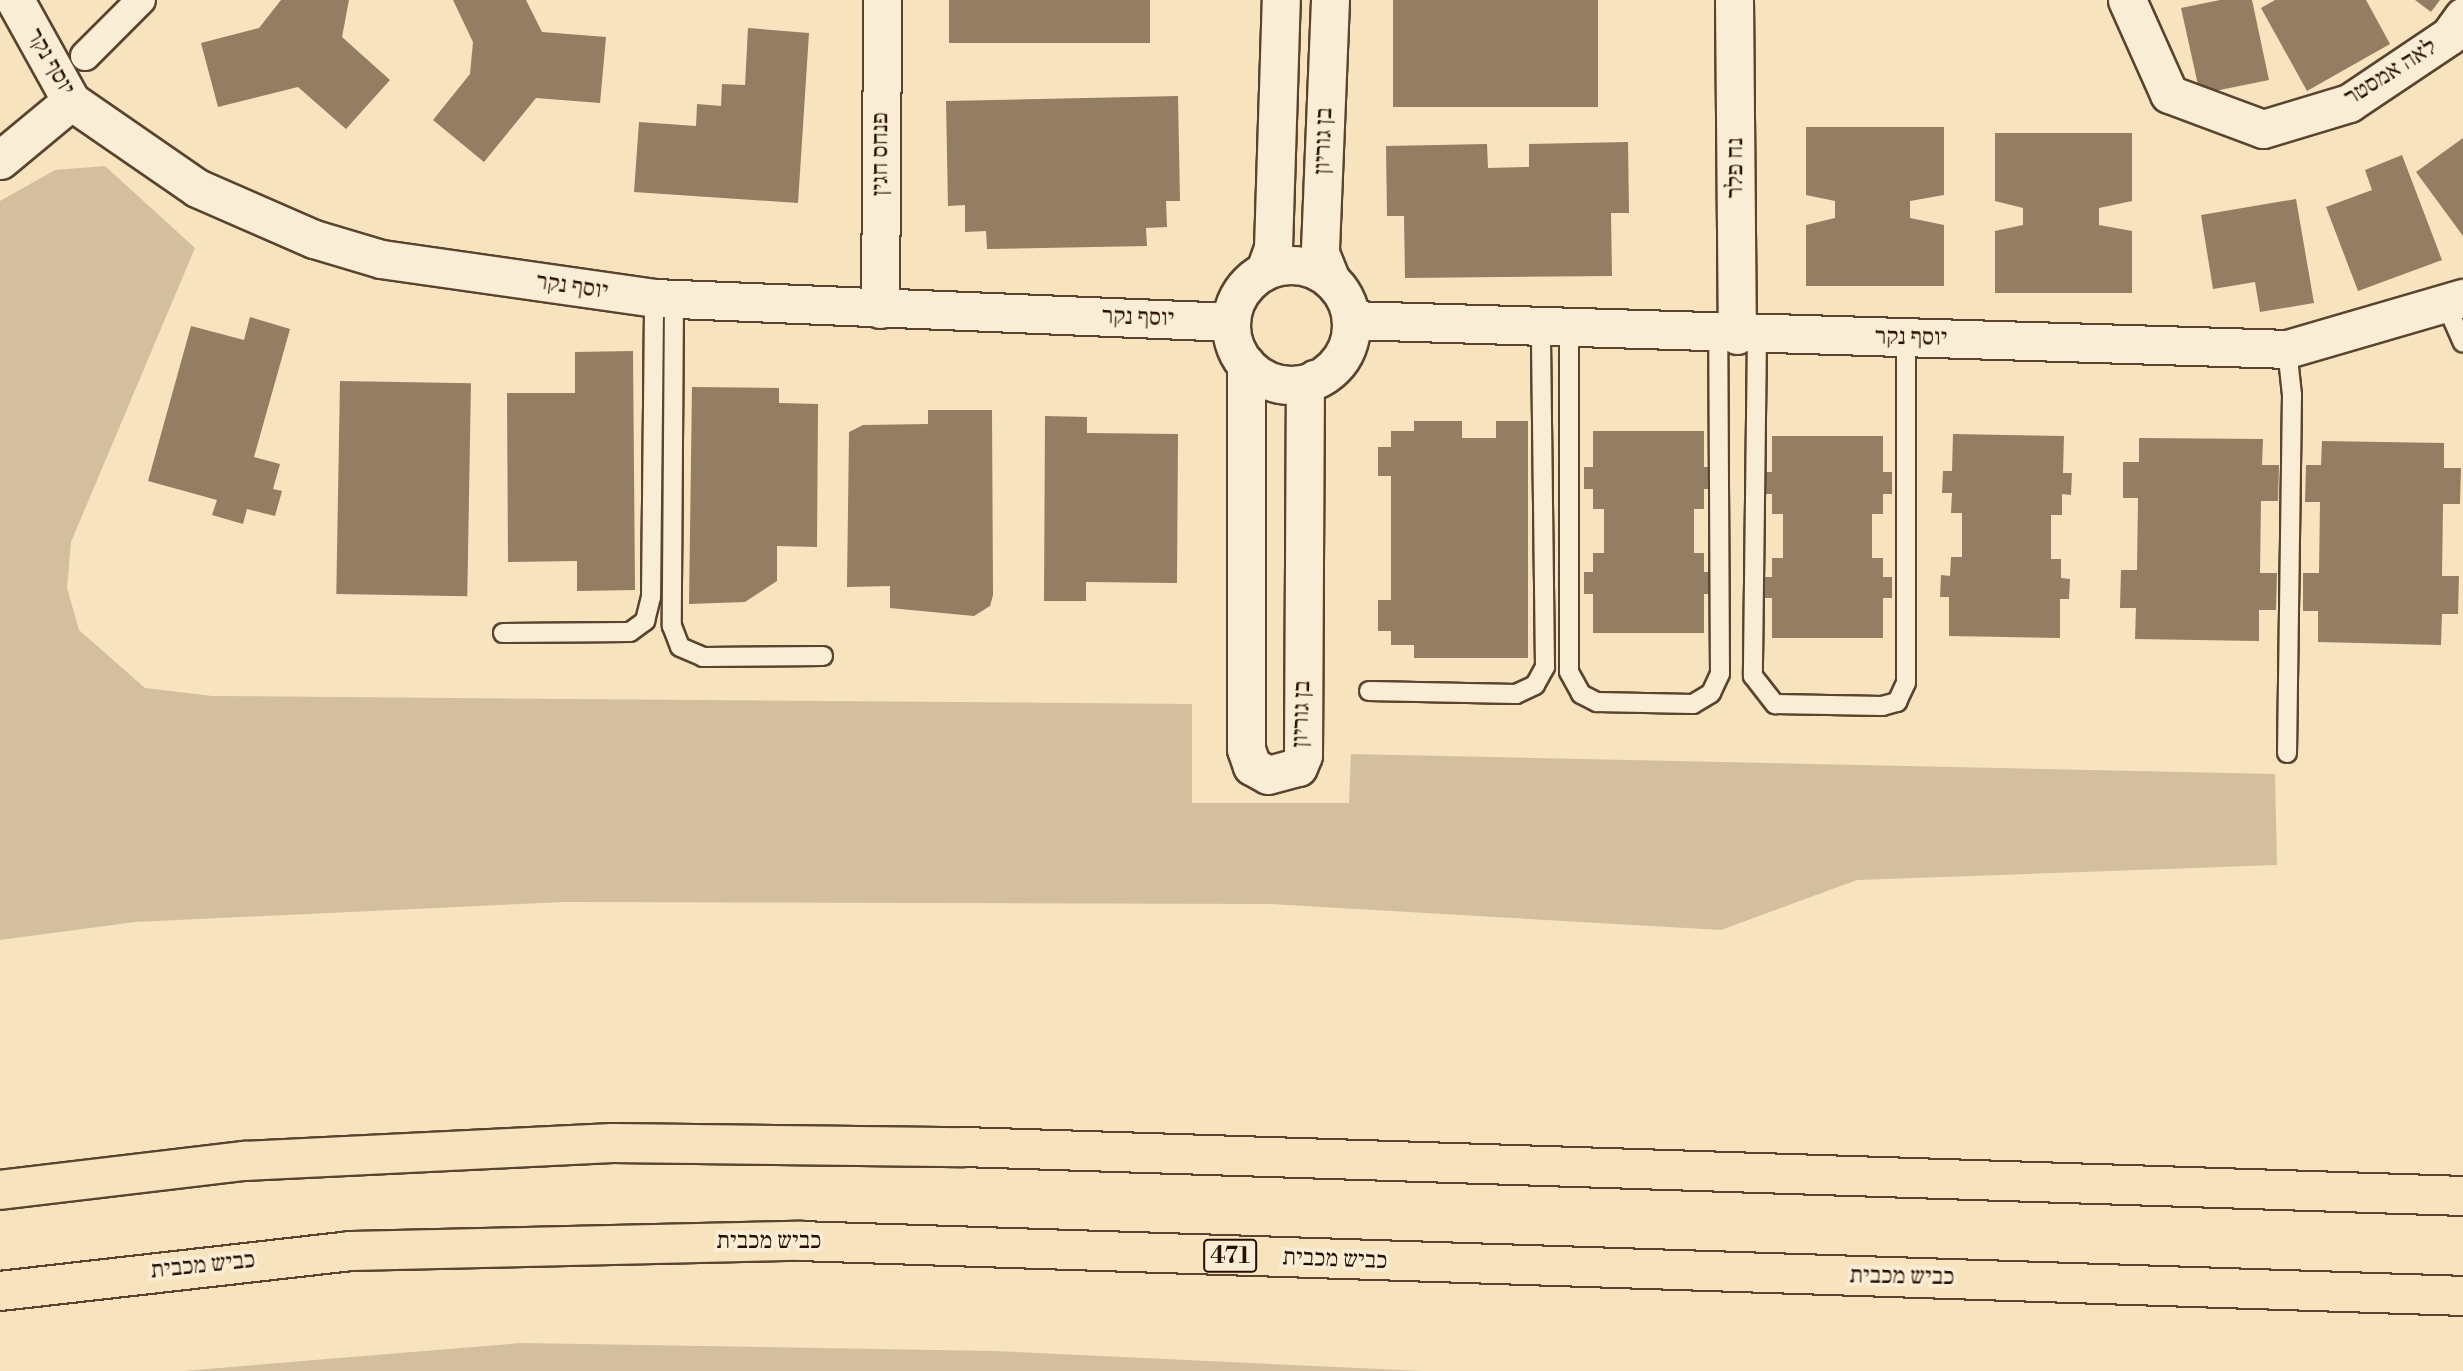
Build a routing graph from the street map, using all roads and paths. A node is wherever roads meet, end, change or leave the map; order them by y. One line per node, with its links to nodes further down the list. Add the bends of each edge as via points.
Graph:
1 (15, 0): 10 (street, יוסף נקר)
2 (141, 0): 9 (street)
3 (882, 0): 16 (street, פנחס חגין)
4 (1281, 0): 12 (street, בן גוריון, via 1273,248)
5 (1330, 0): 13 (street, בן גוריון, via 1320,253)
6 (1734, 0): 20 (street, נח פלר)
7 (2127, 0): 8 (street, לאה אמסטר, via 2169,94 2263,129 2349,103 2449,36)
8 (2463, 17)
9 (85, 56)
10 (71, 101): 11 (street); 14 (street, יוסף נקר, via 197,188 314,239 381,260)
11 (0, 160)
12 (1265, 271): 13 (street, via 1300,265); 18 (street, via 1241,291)
13 (1331, 279): 17 (street)
14 (664, 299): 16 (street, יוסף נקר); 26 (lane, via 651,597 645,621 630,632); 27 (lane, via 672,626 680,647 703,657)
15 (2455, 303): 22 (lane); 23 (street, יוסף נקר)
16 (880, 309): 18 (street, יוסף נקר)
17 (1351, 320): 19 (street, יוסף נקר); 25 (street, via 1342,355)
18 (1231, 322): 24 (street)
19 (1555, 328): 20 (street, יוסף נקר); 20 (lane, via 1569,673 1581,694 1597,702 1693,704 1711,693 1720,674); 28 (lane, via 1545,667 1535,685 1516,694)
20 (1737, 335): 21 (street, יוסף נקר); 21 (lane, via 1753,676 1775,704 1882,706 1897,702 1906,683)
21 (1906, 337): 23 (street, יוסף נקר)
22 (2463, 343)
23 (2287, 349): 29 (lane, via 2292,395)
24 (1246, 364): 25 (street, via 1278,383); 25 (street, בן גוריון, via 1246,750 1252,766 1268,775 1298,767 1303,755 1305,387)
25 (1315, 379)
26 (503, 633)
27 (823, 656)
28 (1369, 691)
29 (2287, 753)
30 (0, 1190): 31 (highway, via 244,1161 640,1143 976,1147)
31 (2463, 1196)
32 (0, 1291): 33 (highway, כביש מכבית / 471, via 349,1251 799,1241)
33 (2463, 1296)

